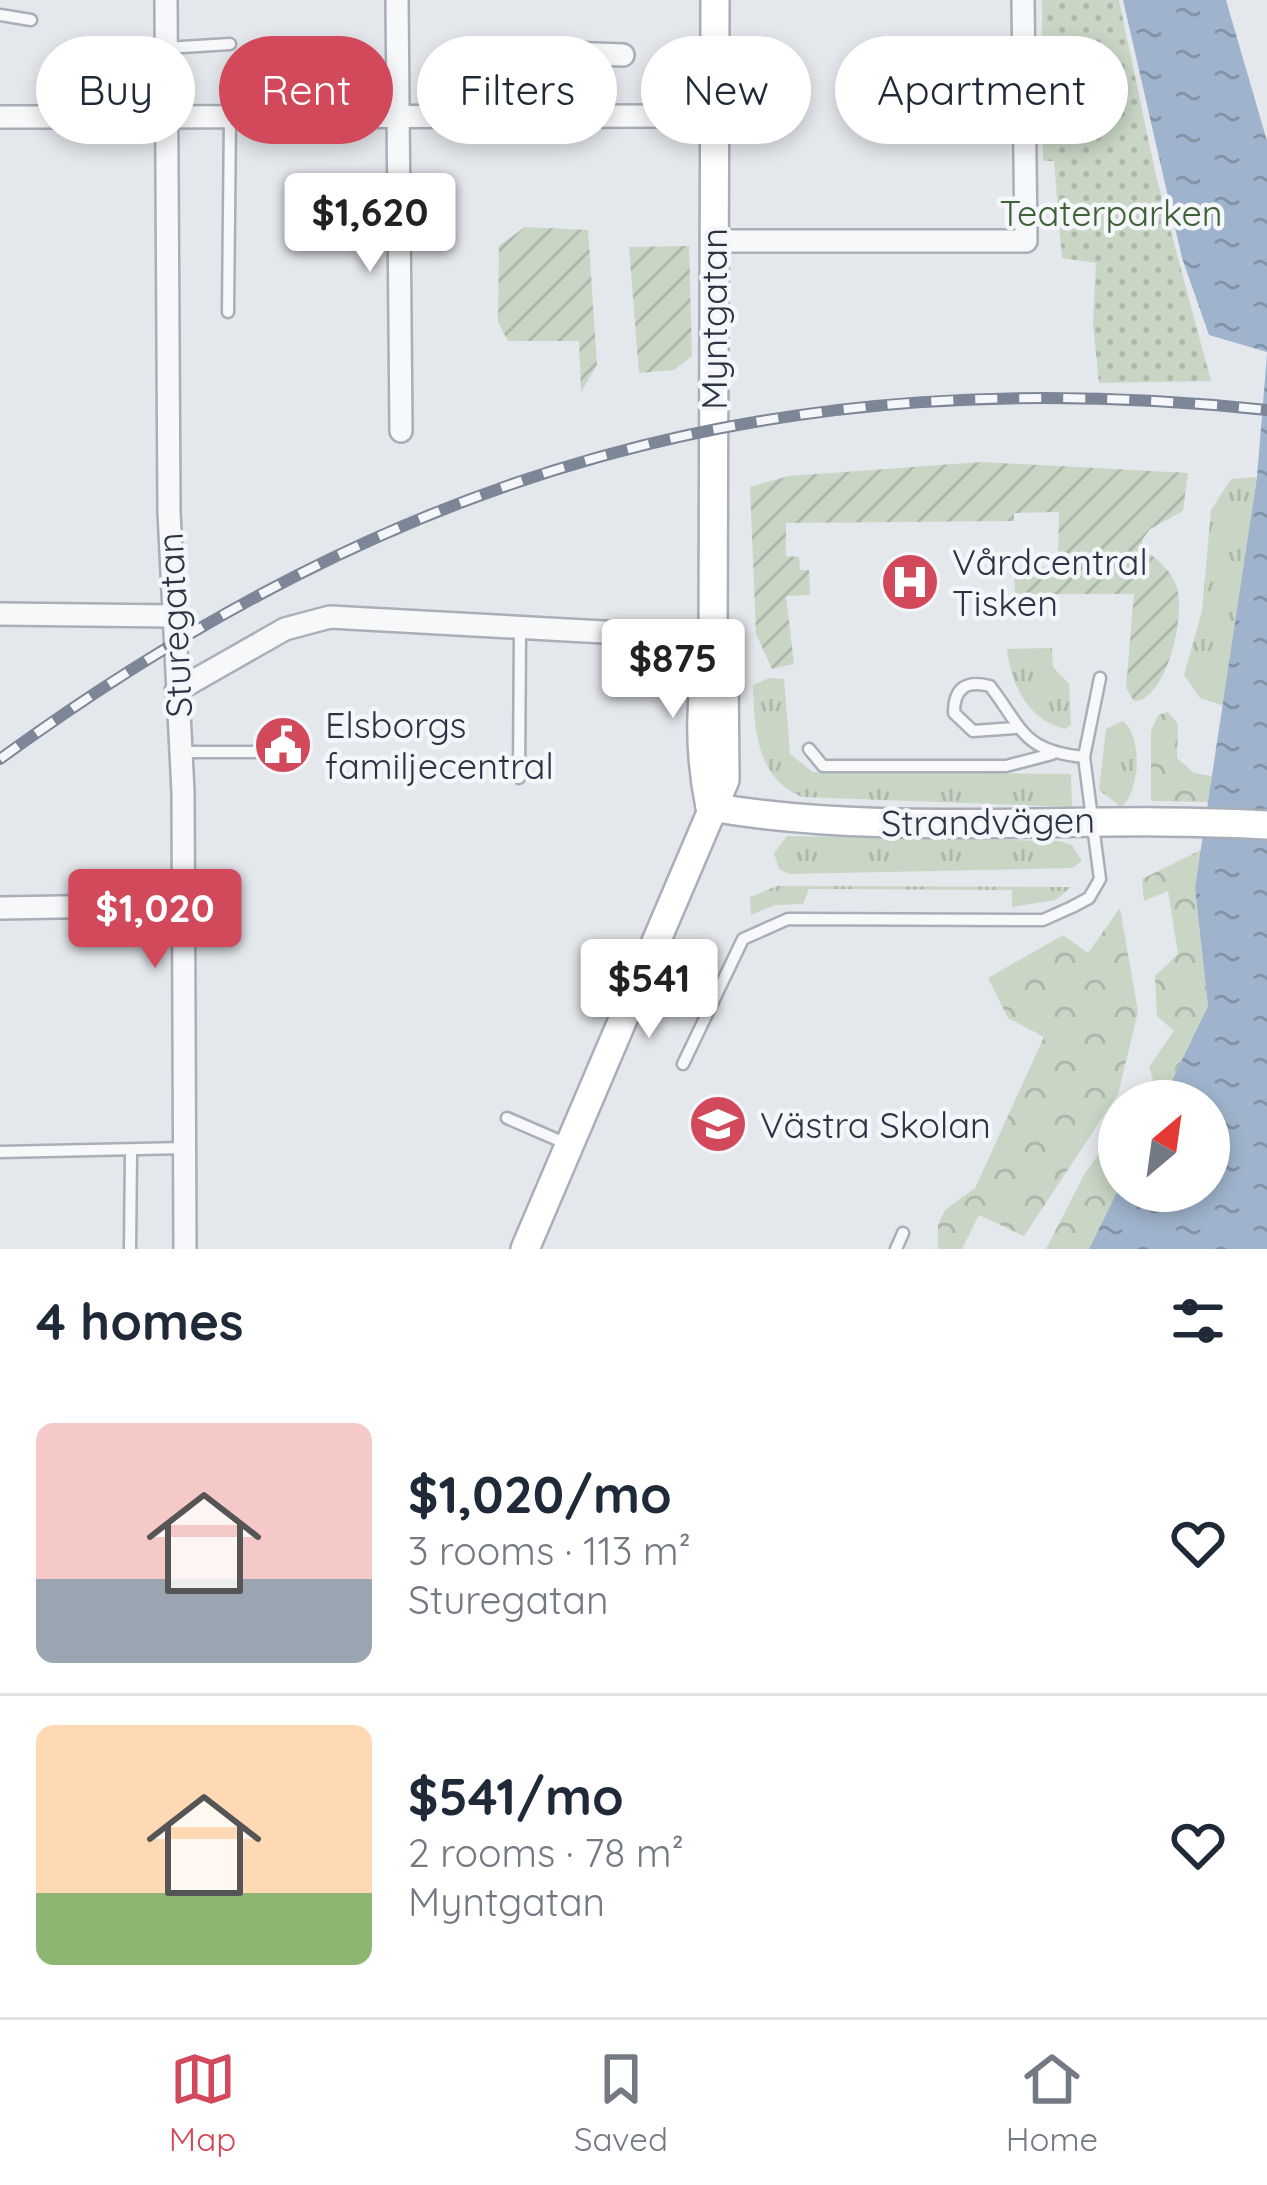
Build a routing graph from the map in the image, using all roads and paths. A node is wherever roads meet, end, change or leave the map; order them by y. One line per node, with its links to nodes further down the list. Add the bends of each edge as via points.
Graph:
1 (166, 0): 7 (street, Sturegatan)
2 (397, 0): 14 (street)
3 (715, 0): 8 (street, Myntgatan)
4 (1023, 0): 18 (street, via 1026,242)
5 (0, 15): 6 (lane)
6 (31, 20)
7 (166, 36)
8 (714, 36)
9 (617, 55): 10 (street)
10 (622, 55)
11 (641, 116): 14 (street)
12 (0, 117): 13 (street)
13 (36, 117)
14 (395, 118): 20 (street)
15 (167, 144): 22 (street, Sturegatan)
16 (230, 144): 19 (lane)
17 (713, 144): 18 (street, Myntgatan)
18 (715, 241): 24 (street, Myntgatan)
19 (228, 312)
20 (401, 431)
21 (0, 614): 22 (street)
22 (172, 616): 26 (street, Sturegatan)
23 (520, 625): 24 (street); 26 (street, via 315,619); 33 (lane)
24 (713, 638): 34 (street, Myntgatan, via 724,669 728,753)
25 (1100, 678): 32 (lane)
26 (176, 691): 29 (street, Sturegatan)
27 (1015, 728): 27 (lane, via 973,731 954,713 954,698 962,686 990,686); 31 (lane)
28 (809, 749): 31 (lane, via 823,766 1006,766)
29 (180, 752): 30 (lane); 37 (street, Sturegatan)
30 (257, 752)
31 (1052, 754): 32 (lane)
32 (1084, 757): 35 (lane)
33 (519, 778)
34 (710, 807): 35 (street, Strandvägen, via 835,822); 41 (street, Myntgatan)
35 (1092, 819): 36 (street, Strandvägen); 39 (lane, via 1096,889 1043,920 788,919 743,939)
36 (1267, 825)
37 (183, 905): 38 (street); 42 (street, Sturegatan)
38 (0, 908)
39 (683, 1064)
40 (507, 1118): 41 (lane)
41 (570, 1146): 48 (street, Myntgatan)
42 (185, 1148): 44 (lane); 47 (street, Sturegatan)
43 (0, 1152): 44 (lane)
44 (131, 1153): 46 (lane)
45 (903, 1233): 49 (lane)
46 (130, 1249)
47 (185, 1249)
48 (525, 1249)
49 (896, 1249)

